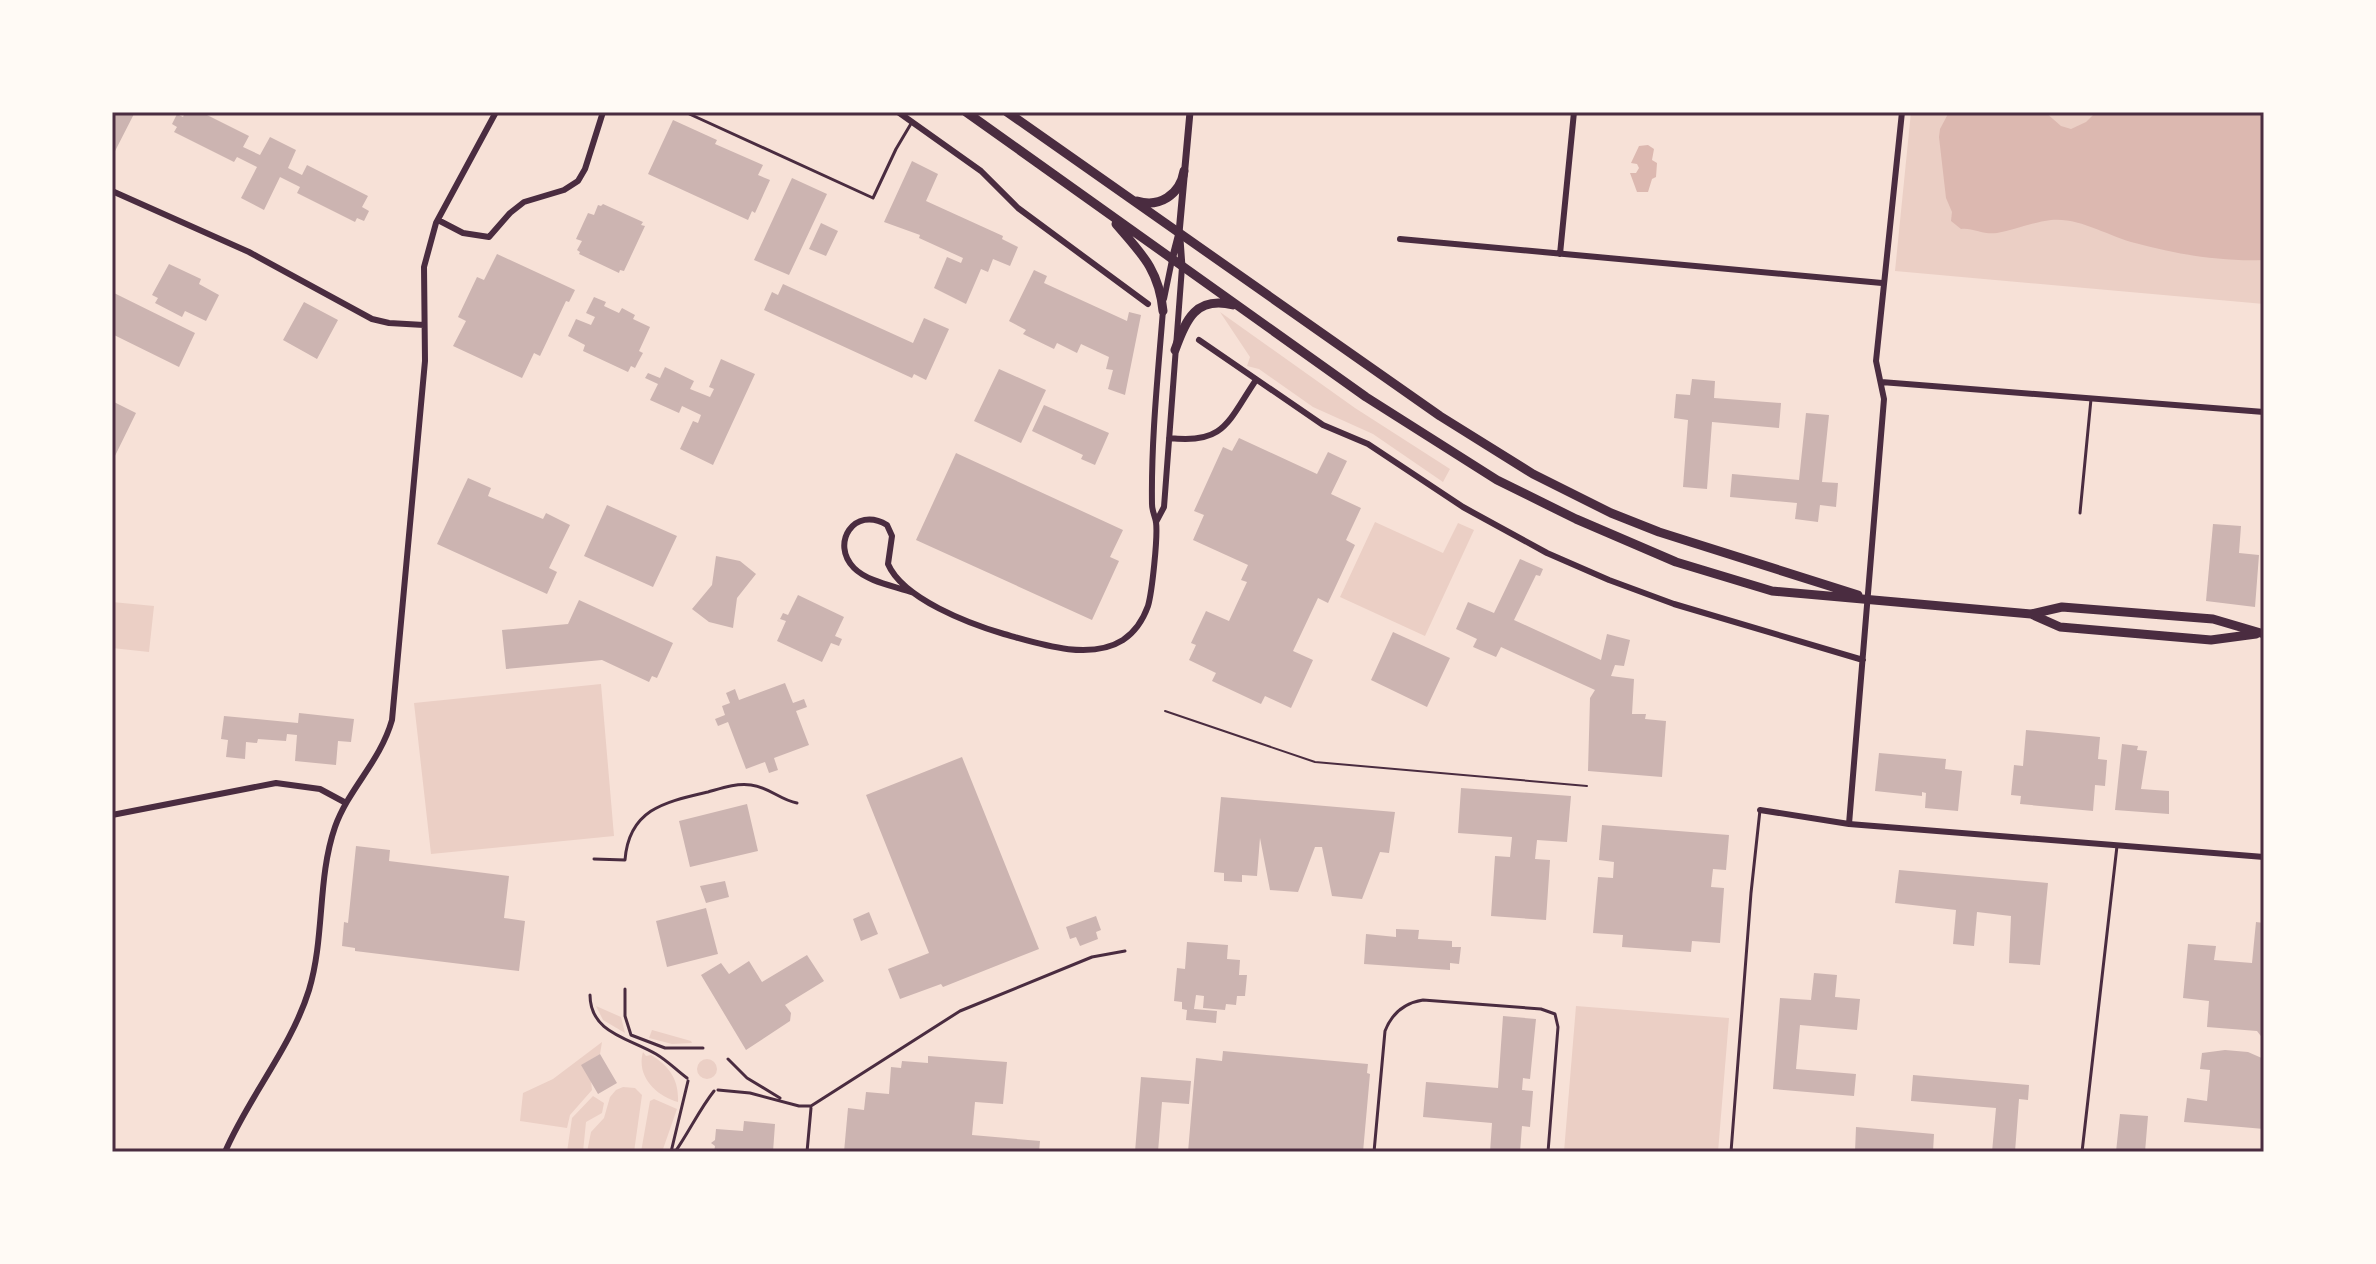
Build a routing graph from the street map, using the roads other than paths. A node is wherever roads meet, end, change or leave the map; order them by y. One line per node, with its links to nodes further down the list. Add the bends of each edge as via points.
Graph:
1 (496, 112): 15 (street)
2 (603, 112): 15 (street, via 585,169 574,186 524,202 489,237 463,233)
3 (685, 112): 10 (lane, via 873,198)
4 (898, 112): 10 (street)
5 (966, 112): 14 (main road)
6 (1007, 112): 13 (main road)
7 (1190, 112): 11 (street)
8 (1574, 112): 18 (street)
9 (1902, 112): 21 (street)
10 (912, 122): 22 (street)
11 (1184, 171): 13 (main road, via 1180,185 1163,201 1150,204); 16 (street)
12 (112, 191): 25 (street, via 249,252 372,319)
13 (1127, 197): 16 (main road)
14 (1106, 212): 19 (main road); 24 (main road, via 1152,267)
15 (438, 220): 25 (street, via 424,267)
16 (1179, 233): 19 (street); 20 (street); 36 (main road, via 1475,441 1552,485 1659,532)
17 (1400, 239): 18 (street)
18 (1560, 254): 21 (street)
19 (1172, 260): 20 (main road); 24 (street)
20 (1182, 267): 23 (main road); 27 (street)
21 (1882, 283): 29 (street, via 1876,361)
22 (1148, 304)
23 (1238, 307): 27 (main road, via 1200,307 1187,321); 36 (main road, via 1459,457 1595,529 1740,583 1783,593)
24 (1163, 311): 34 (street, via 1152,503)
25 (424, 325): 40 (street, via 394,709 381,752)
26 (1199, 340): 28 (street)
27 (1175, 350): 32 (street)
28 (1256, 380): 32 (street, via 1214,436 1196,441); 39 (street, via 1473,513 1562,559 1674,604)
29 (1881, 382): 30 (street); 36 (street)
30 (2091, 399): 31 (street); 33 (lane)
31 (2264, 412)
32 (1169, 438): 34 (street, via 1164,507)
33 (2080, 513)
34 (1156, 522): 35 (street, via 1146,611 1133,632 1109,647 1079,649 1009,636)
35 (914, 593): 35 (street, via 889,567 889,527 874,519 853,525 845,542 853,567)
36 (1869, 599): 37 (main road); 39 (street)
37 (2031, 614): 38 (main road, via 2062,607 2213,619); 38 (main road, via 2060,627 2211,640)
38 (2262, 634)
39 (1863, 660): 44 (street)
40 (346, 803): 43 (street, via 320,789 276,783); 55 (street, via 331,842 308,994)
41 (797, 803): 47 (lane, via 745,784 674,800 653,808 637,824 625,860)
42 (1760, 810): 44 (street); 60 (lane)
43 (112, 815)
44 (1849, 824): 45 (street)
45 (2117, 846): 46 (street); 61 (lane)
46 (2264, 857)
47 (594, 859)
48 (1125, 951): 54 (lane, via 1092,957 960,1011)
49 (625, 989): 51 (lane, via 631,1035 665,1048)
50 (590, 995): 56 (lane, via 591,1011 600,1024 666,1060 687,1079)
51 (703, 1048)
52 (728, 1059): 53 (lane, via 747,1078)
53 (784, 1100): 54 (lane); 56 (lane, via 716,1091)
54 (811, 1106): 57 (lane)
55 (225, 1152)
56 (673, 1152)
57 (807, 1152)
58 (1374, 1152): 59 (lane, via 1385,1031 1400,1009 1423,1000 1555,1014)
59 (1548, 1152)
60 (1731, 1152)
61 (2082, 1152)

